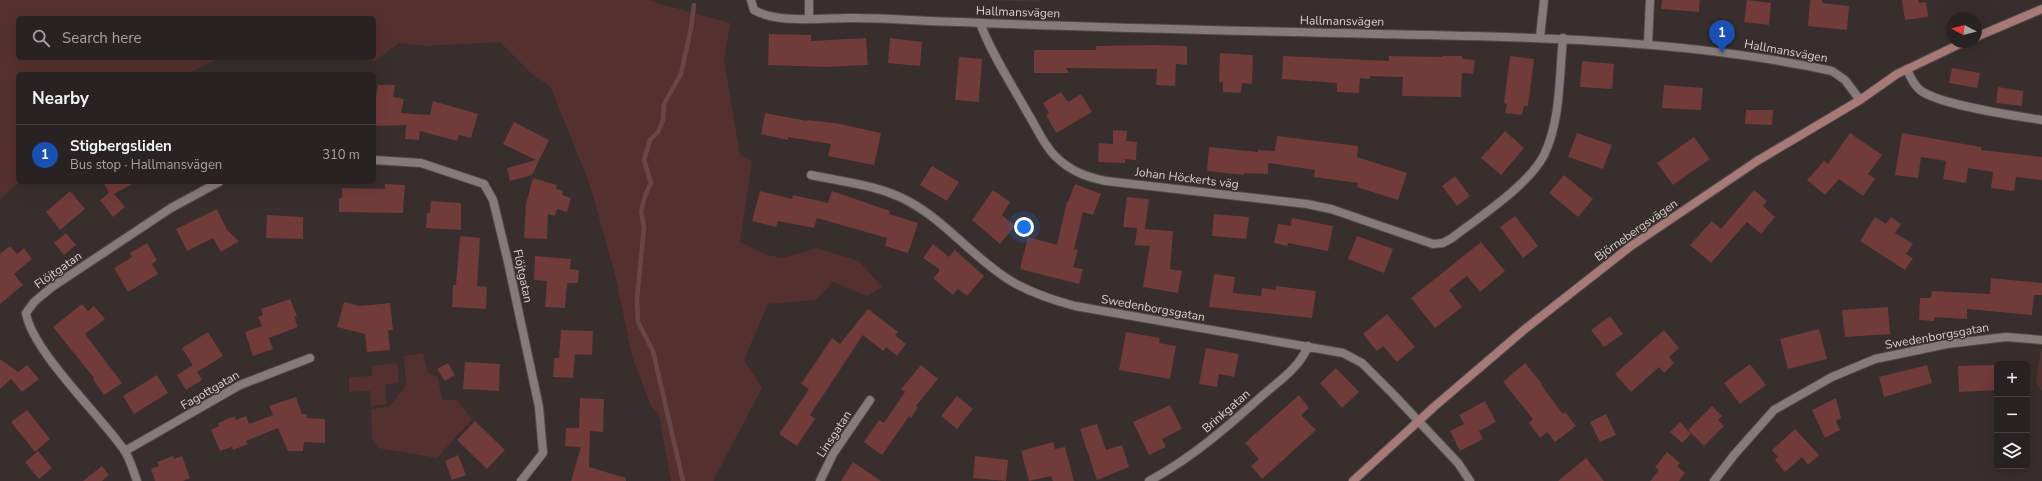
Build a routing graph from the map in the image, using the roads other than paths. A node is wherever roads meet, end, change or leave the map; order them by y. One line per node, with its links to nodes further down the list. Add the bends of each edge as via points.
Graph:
1 (751, 0): 6 (street, Hallmansvägen, via 754,10 765,17)
2 (809, 0): 6 (street)
3 (1544, 0): 9 (street)
4 (1650, 0): 11 (street)
5 (2042, 9): 8 (street)
6 (809, 18): 7 (street, Hallmansvägen)
7 (980, 23): 9 (street, Hallmansvägen); 10 (street, Johan Höckerts väg, via 987,42 1051,150 1071,169 1088,177 1106,181 1330,208 1433,244 1443,242 1465,228 1510,193 1544,155 1555,116)
8 (1982, 34)
9 (1540, 37): 10 (street, Hallmansvägen)
10 (1563, 38): 11 (street, Hallmansvägen)
11 (1648, 44): 14 (street, Hallmansvägen, via 1832,71 1845,80)
12 (1951, 48): 13 (street, Björnebergsvägen)
13 (1907, 69): 14 (street, Björnebergsvägen); 15 (street, via 1917,87 1934,98)
14 (1860, 100): 23 (street, Björnebergsvägen, via 1757,161 1631,246 1525,329)
15 (2042, 120)
16 (376, 160): 26 (street, Flöjtgatan, via 421,163 464,176 484,184 492,200 539,407 543,453)
17 (811, 175): 20 (street, Swedenborgsgatan, via 868,187 907,200 940,220 1010,281 1042,297 1075,306)
18 (215, 184): 24 (street, Flöjtgatan, via 171,208 52,286 26,312 28,324 51,360)
19 (2042, 340): 31 (street, Swedenborgsgatan, via 2006,337 1947,344 1875,359 1832,377 1774,410)
20 (1308, 346): 23 (street, Swedenborgsgatan, via 1343,353 1362,363); 28 (street, Brinkgatan, via 1306,353 1294,368 1218,434 1188,458)
21 (310, 358): 24 (street, Fagottgatan, via 240,385)
22 (870, 400): 27 (street, Linsgatan, via 833,454)
23 (1418, 421): 29 (street, Björnebergsvägen); 30 (street, Swedenborgsgatan, via 1463,468)
24 (125, 451): 25 (street, Flöjtgatan)
25 (137, 481)
26 (521, 481)
27 (820, 481)
28 (1149, 481)
29 (1353, 481)
30 (1470, 481)
31 (1714, 481)

